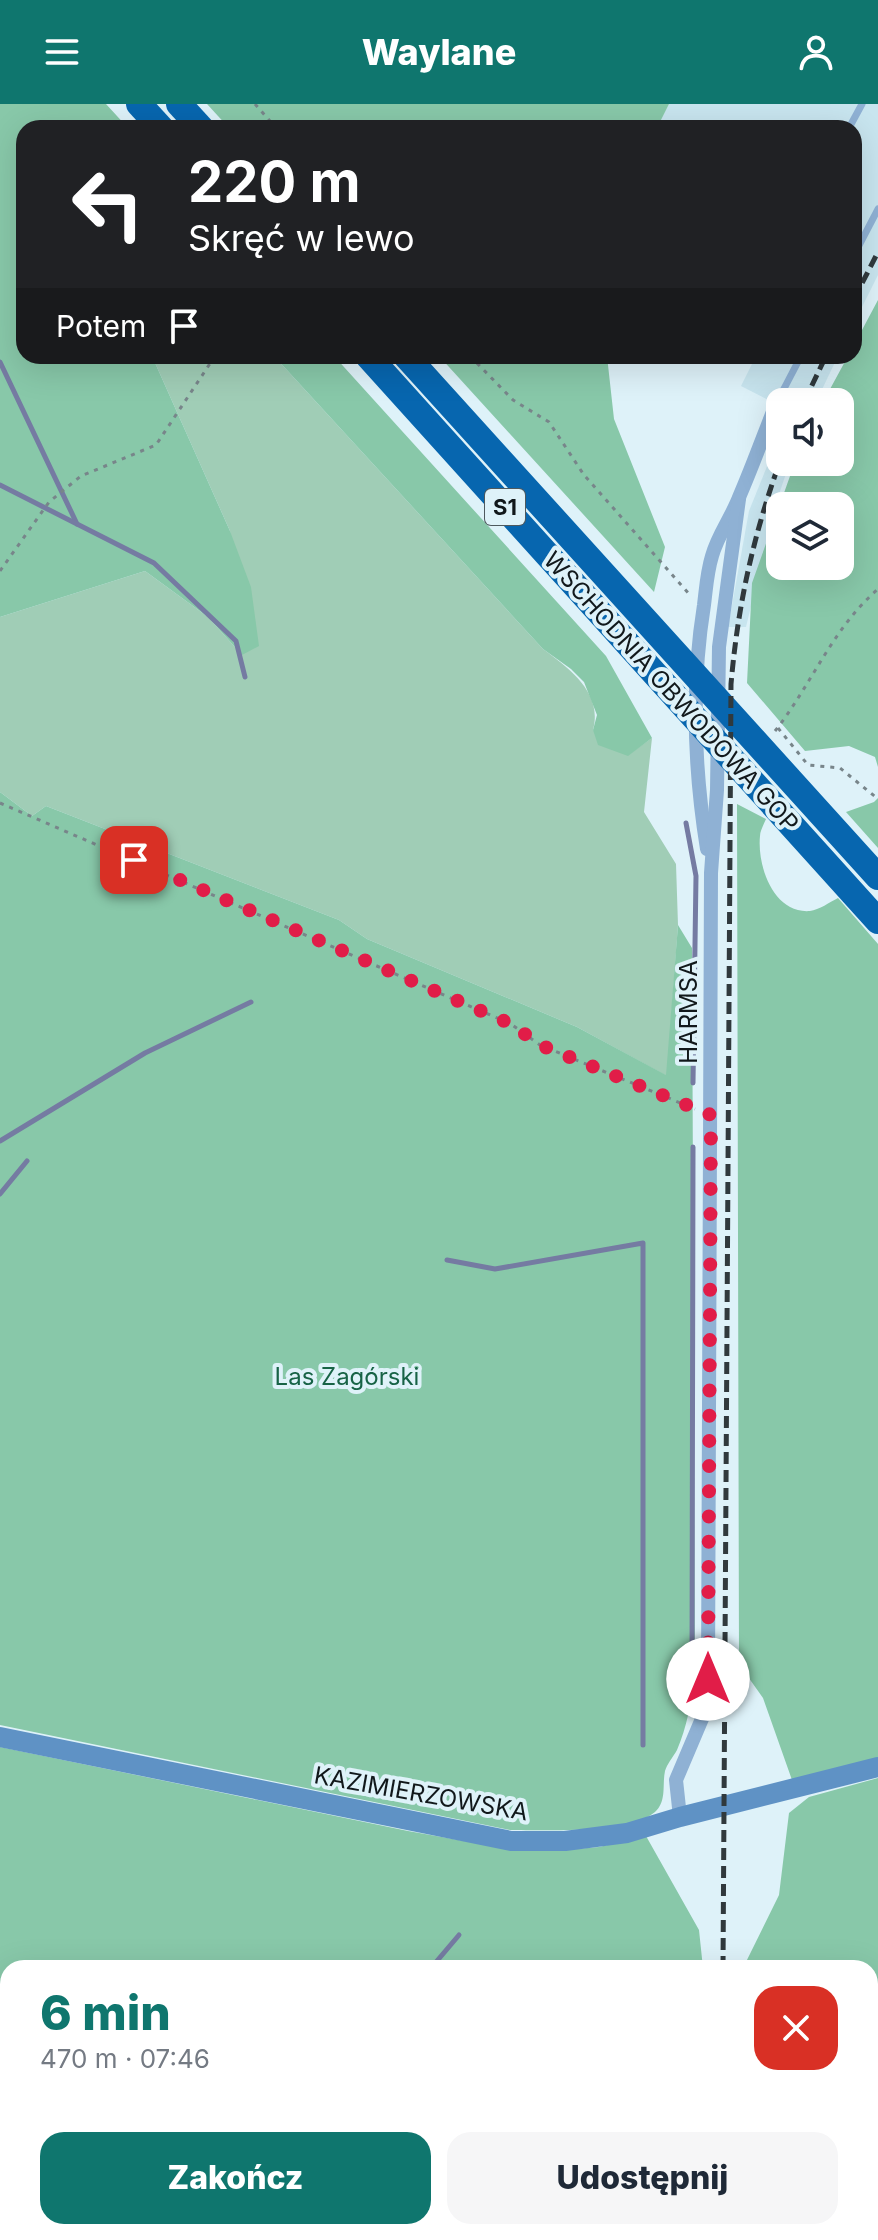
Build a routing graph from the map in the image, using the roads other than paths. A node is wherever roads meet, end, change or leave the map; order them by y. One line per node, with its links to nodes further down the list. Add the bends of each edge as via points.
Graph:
1 (139, 104): 3 (highway)
2 (179, 104): 4 (highway)
3 (154, 120)
4 (194, 120)
5 (878, 209): 6 (lane)
6 (862, 240)
7 (375, 364): 15 (highway, WSCHODNIA OBWODOWA GOP / S1)
8 (413, 364): 14 (highway, WSCHODNIA OBWODOWA GOP / S1)
9 (797, 364): 10 (lane)
10 (784, 388)
11 (766, 430): 12 (street, HARMSA)
12 (739, 499): 13 (street, HARMSA, via 719,647); 13 (street, HARMSA, via 711,559 697,653 697,780)
13 (711, 873): 18 (street, HARMSA, via 708,1679 704,1714 676,1780)
14 (878, 877)
15 (878, 921)
16 (0, 1737): 18 (street, KAZIMIERZOWSKA, via 511,1841 614,1835)
17 (878, 1767): 18 (street, KAZIMIERZOWSKA)
18 (680, 1817)

